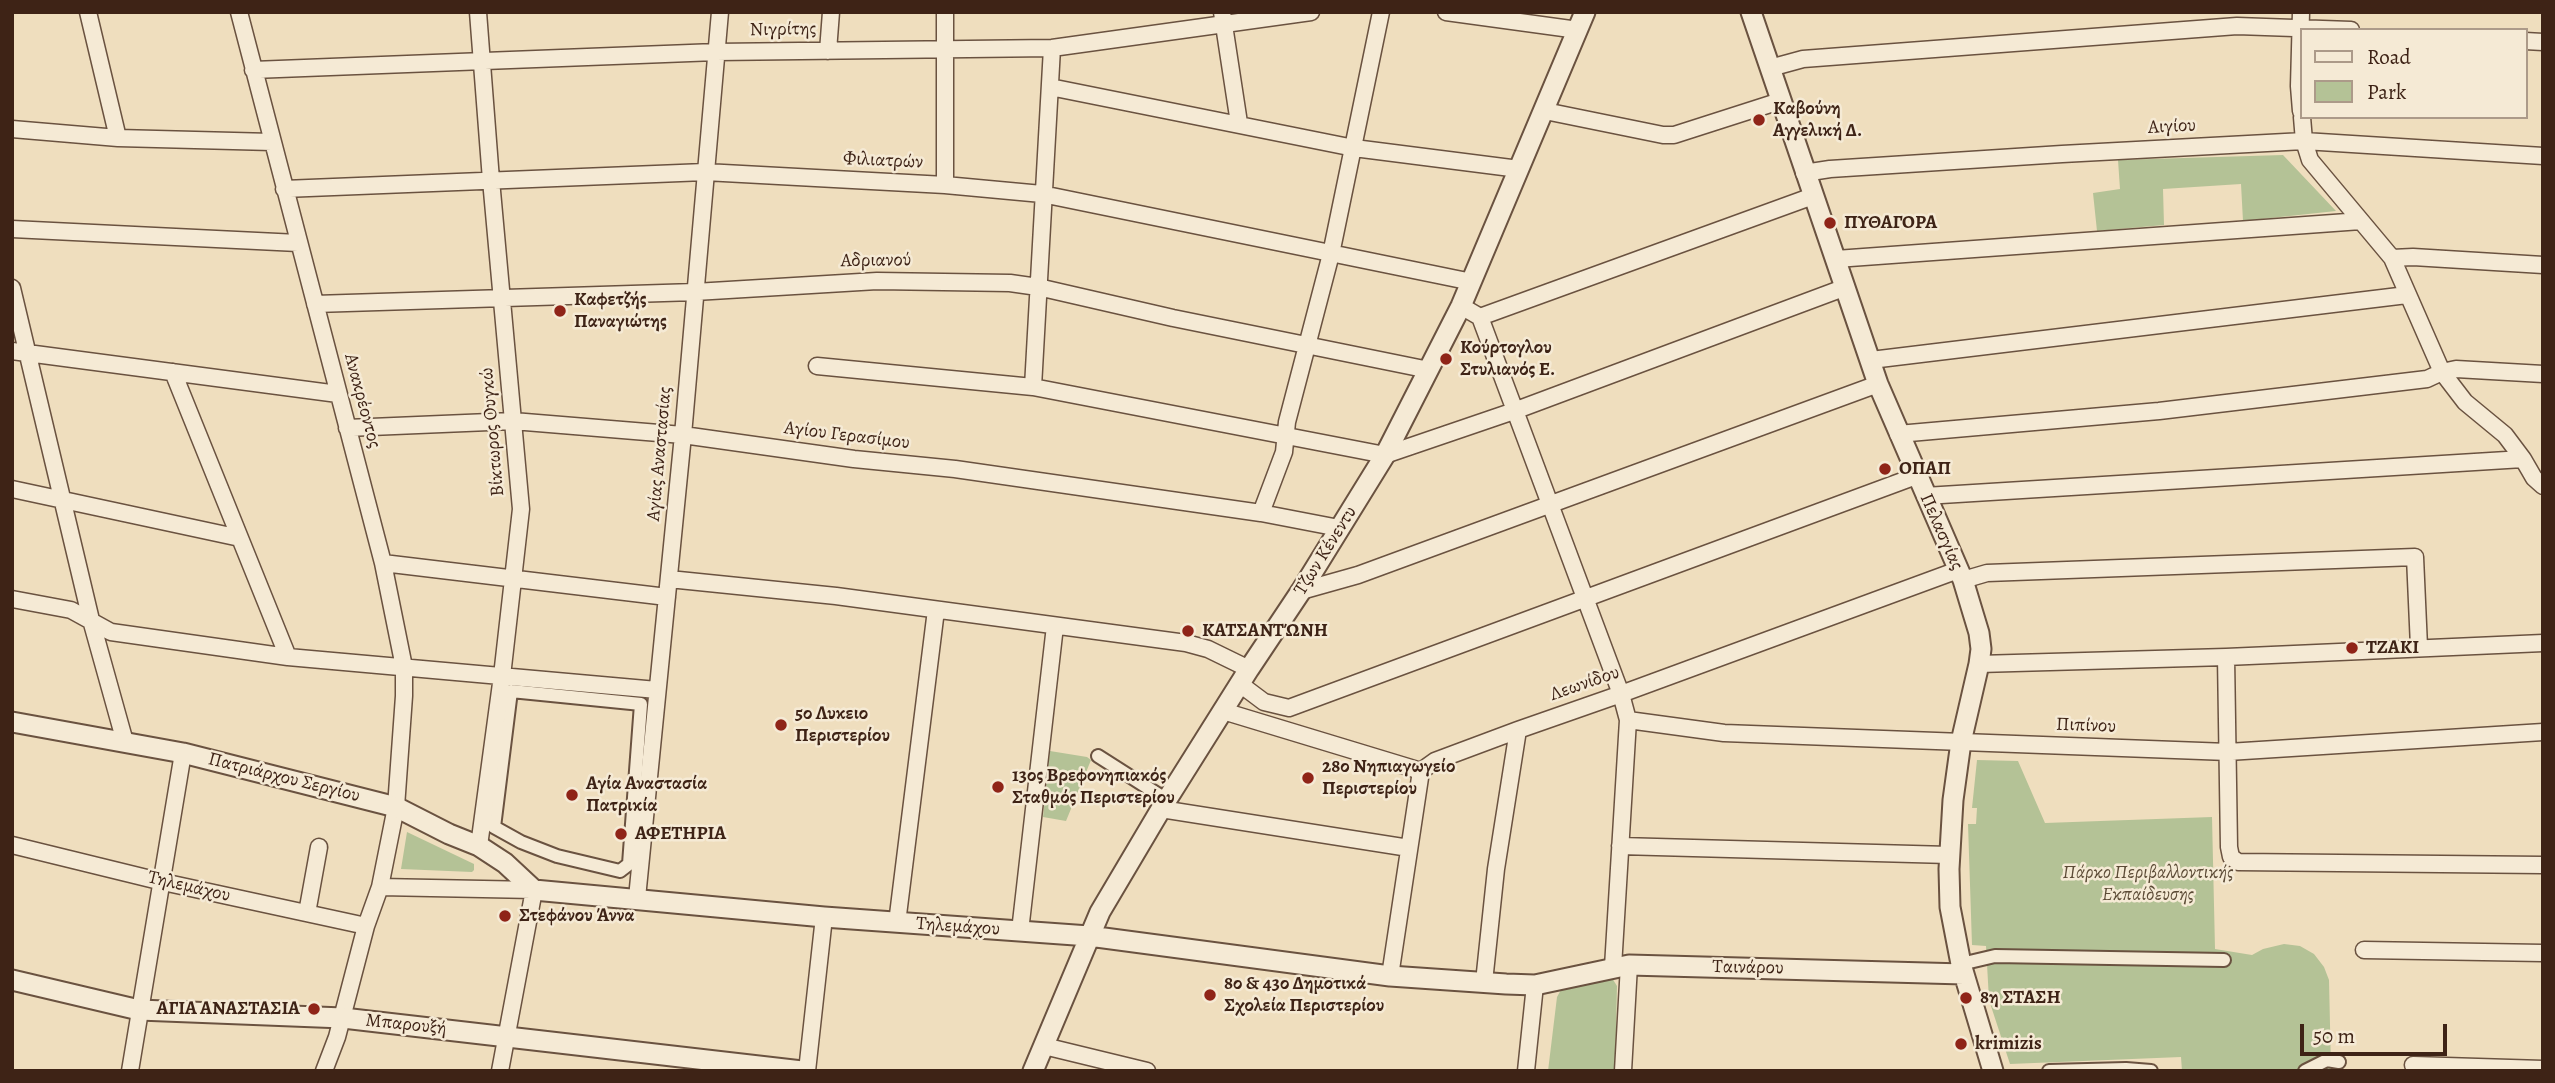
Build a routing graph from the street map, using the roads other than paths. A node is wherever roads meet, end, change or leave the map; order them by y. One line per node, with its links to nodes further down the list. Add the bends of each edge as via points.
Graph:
1 (88, 12): 30 (street)
2 (239, 12): 22 (street, Ανακρέοντος)
3 (478, 12): 20 (street, Βίκτωρος Ουγκώ)
4 (720, 12): 18 (street, Αγίας Αναστασίας)
5 (831, 12): 17 (street)
6 (945, 12): 16 (street)
7 (1311, 12): 11 (street, Νιγρίτης)
8 (1381, 12): 33 (street)
9 (1446, 12): 13 (street)
10 (1751, 12): 21 (street, Πελασγίας)
11 (1223, 18): 15 (street, Νιγρίτης); 28 (street)
12 (2301, 19): 14 (street); 21 (street, via 1802,60)
13 (1582, 21): 26 (street, Τζων Κένεντυ)
14 (2342, 28)
15 (1052, 48): 16 (street, Νιγρίτης); 23 (street)
16 (944, 50): 17 (street, Νιγρίτης); 39 (street)
17 (828, 51): 18 (street, Νιγρίτης)
18 (716, 52): 20 (street, Νιγρίτης); 36 (street, Αγίας Αναστασίας)
19 (2300, 52): 24 (street)
20 (481, 61): 22 (street, Νιγρίτης); 38 (street, Βίκτωρος Ουγκώ)
21 (1770, 68): 25 (street, Πελασγίας)
22 (253, 70): 32 (street, Ανακρέοντος)
23 (1050, 87): 28 (street); 41 (street)
24 (2300, 98)
25 (1780, 101): 26 (street, via 1675,135); 37 (street, Πελασγίας)
26 (1545, 111): 35 (street, Τζων Κένεντυ)
27 (2302, 119): 31 (street)
28 (1239, 124): 33 (street)
29 (12, 129): 30 (street)
30 (118, 138): 32 (street)
31 (2304, 141): 34 (street, Αιγίου); 37 (street, Αιγίου); 43 (street, via 2310,160)
32 (272, 142): 40 (street, Ανακρέοντος)
33 (1354, 148): 35 (street); 46 (street)
34 (2543, 156)
35 (1519, 169): 50 (street, Τζων Κένεντυ)
36 (705, 173): 38 (street, Φιλιατρών); 39 (street, Φιλιατρών); 54 (street, Αγίας Αναστασίας)
37 (1804, 173): 42 (street, Πελασγίας)
38 (491, 180): 40 (street, Φιλιατρών); 56 (street, Βίκτωρος Ουγκώ)
39 (945, 185): 41 (street, Φιλιατρών)
40 (284, 189): 45 (street, Ανακρέοντος)
41 (1042, 194): 46 (street, Φιλιατρών); 51 (street)
42 (1813, 196): 48 (street, Πελασγίας); 59 (street)
43 (2361, 221): 47 (street); 48 (street)
44 (12, 229): 45 (street)
45 (298, 243): 57 (street, Ανακρέοντος)
46 (1331, 254): 50 (street, Φιλιατρών); 60 (street)
47 (2392, 258): 49 (street); 55 (street)
48 (1836, 259): 52 (street, Πελασγίας)
49 (2543, 265)
50 (1472, 282): 58 (street, Τζων Κένεντυ)
51 (1038, 287): 54 (street, Αδριανού, via 877,281); 60 (street, Αδριανού); 69 (street)
52 (1846, 287): 62 (street, Πελασγίας); 71 (street)
53 (12, 288): 61 (street)
54 (695, 292): 56 (street, Αδριανού); 74 (street, Αγίας Αναστασίας)
55 (2407, 295): 62 (street); 66 (street)
56 (501, 300): 57 (street, Αδριανού); 72 (street, Βίκτωρος Ουγκώ)
57 (314, 304): 70 (street, Ανακρέοντος)
58 (1461, 306): 59 (street); 64 (street, Τζων Κένεντυ)
59 (1480, 317): 71 (street)
60 (1308, 345): 64 (street, Αδριανού); 76 (street)
61 (19, 352): 65 (street); 83 (street)
62 (1871, 359): 68 (street, Πελασγίας)
63 (817, 366): 69 (street)
64 (1429, 370): 77 (street, Τζων Κένεντυ)
65 (173, 372): 70 (street); 87 (street)
66 (2442, 372): 67 (street); 75 (street, via 2427,379 2160,411); 78 (street, via 2465,402 2505,435)
67 (2543, 374)
68 (1878, 384): 75 (street, Πελασγίας); 84 (street)
69 (1032, 387): 76 (street)
70 (338, 394): 73 (street, Ανακρέοντος)
71 (1514, 411): 77 (street); 84 (street)
72 (513, 421): 73 (street, Αγίου Γερασίμου); 74 (street, Αγίου Γερασίμου); 90 (street, Βίκτωρος Ουγκώ, via 521,509)
73 (347, 428): 88 (street, Ανακρέοντος)
74 (683, 435): 85 (street, Αγίου Γερασίμου); 91 (street, Αγίας Αναστασίας)
75 (1898, 435): 79 (street, Πελασγίας)
76 (1287, 436): 77 (street); 85 (street)
77 (1385, 456): 86 (street, Τζων Κένεντυ)
78 (2524, 460): 80 (street); 82 (street)
79 (1916, 476): 82 (street, Πελασγίας); 95 (street)
80 (2543, 486)
81 (12, 489): 83 (street)
82 (1925, 496): 89 (street, Πελασγίας)
83 (65, 502): 87 (street); 97 (street)
84 (1550, 505): 92 (street); 95 (street)
85 (1261, 513): 86 (street, Αγίου Γερασίμου)
86 (1339, 528): 92 (street, Τζων Κένεντυ)
87 (240, 538): 101 (street)
88 (383, 563): 90 (street); 104 (street, Ανακρέοντος)
89 (1961, 575): 100 (street, Λεωνίδου, via 2415,557); 103 (street, Πελασγίας, via 1979,633); 108 (street, Λεωνίδου)
90 (513, 579): 93 (street); 106 (street, Βίκτωρος Ουγκώ)
91 (669, 579): 93 (street, Αγίας Αναστασίας); 96 (street)
92 (1301, 591): 105 (street, Τζων Κένεντυ)
93 (667, 597): 107 (street, Αγίας Αναστασίας)
94 (12, 599): 97 (street, via 71,610)
95 (1586, 600): 105 (street, via 1289,708 1264,702); 108 (street)
96 (936, 610): 98 (street); 135 (street)
97 (91, 620): 101 (street, via 111,632); 115 (street)
98 (1055, 626): 105 (street, via 1186,643 1208,649); 137 (street)
99 (2543, 643): 100 (street)
100 (2420, 647): 102 (street)
101 (288, 657): 104 (street)
102 (2226, 657): 103 (street); 116 (street)
103 (1979, 664): 114 (street, Πελασγίας)
104 (404, 667): 106 (street); 121 (street, Ανακρέοντος)
105 (1245, 677): 109 (street, Τζων Κένεντυ)
106 (509, 681): 106 (street, via 641,704 629,864 620,871 558,856 494,827); 107 (street); 123 (street, Βίκτωρος Ουγκώ)
107 (657, 690): 132 (street, Αγίας Αναστασίας)
108 (1621, 694): 110 (street); 112 (street, Λεωνίδου)
109 (1223, 711): 119 (street); 120 (street, Τζων Κένεντυ)
110 (1628, 720): 114 (street, Πιπίνου, via 1724,733); 124 (street)
111 (12, 722): 115 (street, Πατριάρχου Σεργίου)
112 (1518, 730): 119 (street, Λεωνίδου, via 1436,761); 146 (street)
113 (2543, 732): 116 (street, Πιπίνου)
114 (1961, 742): 116 (street, Πιπίνου); 127 (street, Πελασγίας)
115 (125, 743): 117 (street, Πατριάρχου Σεργίου)
116 (2228, 752): 128 (street, via 2231,857 2238,862)
117 (183, 753): 121 (street, Πατριάρχου Σεργίου); 129 (street)
118 (1098, 755): 120 (street)
119 (1422, 771): 126 (street)
120 (1164, 804): 126 (street); 138 (street, Τζων Κένεντυ)
121 (396, 807): 123 (street, Πατριάρχου Σεργίου); 130 (street, Ανακρέοντος)
122 (12, 845): 129 (street, Τηλεμάχου)
123 (479, 846): 131 (street, Πατριάρχου Σεργίου)
124 (1620, 846): 127 (street); 142 (street)
125 (319, 847): 133 (street)
126 (1409, 848): 144 (street)
127 (1949, 855): 143 (street, Πελασγίας, via 1951,907)
128 (2543, 865)
129 (163, 882): 133 (street, Τηλεμάχου); 148 (street)
130 (380, 887): 131 (street, Τηλεμάχου); 136 (street, Ανακρέοντος)
131 (534, 890): 132 (street, Τηλεμάχου); 150 (street)
132 (637, 898): 134 (street, Τηλεμάχου)
133 (307, 913): 136 (street, Τηλεμάχου)
134 (824, 917): 135 (street, Τηλεμάχου); 158 (street)
135 (897, 923): 137 (street, Τηλεμάχου)
136 (366, 926): 149 (street, Ανακρέοντος)
137 (1020, 931): 138 (street, Τηλεμάχου)
138 (1088, 936): 144 (street, Τηλεμάχου); 151 (street, Τζων Κένεντυ)
139 (2364, 950): 140 (street)
140 (2543, 954)
141 (2224, 960): 143 (street, via 1995,956)
142 (1621, 966): 143 (street, Ταινάρου); 147 (street, Ταινάρου); 162 (street)
143 (1962, 969): 163 (street, Πελασγίας)
144 (1390, 976): 146 (street, Τηλεμάχου)
145 (12, 980): 148 (street, Μπαρουξή)
146 (1484, 982): 147 (street, Τηλεμάχου)
147 (1535, 985): 161 (street)
148 (139, 1010): 149 (street, Μπαρουξή); 155 (street)
149 (343, 1018): 150 (street, Μπαρουξή); 156 (street, Ανακρέοντος)
150 (508, 1036): 157 (street); 158 (street, Μπαρουξή)
151 (1044, 1046): 159 (street, Τζων Κένεντυ); 160 (street)
152 (2339, 1062): 166 (street, via 2327,1060)
153 (2413, 1065): 154 (street)
154 (2543, 1069)
155 (130, 1071)
156 (324, 1071)
157 (500, 1071)
158 (804, 1071)
159 (1033, 1071)
160 (1147, 1071)
161 (1526, 1071)
162 (1623, 1071)
163 (1993, 1071)
164 (2049, 1071): 165 (street)
165 (2151, 1071)
166 (2305, 1071)

